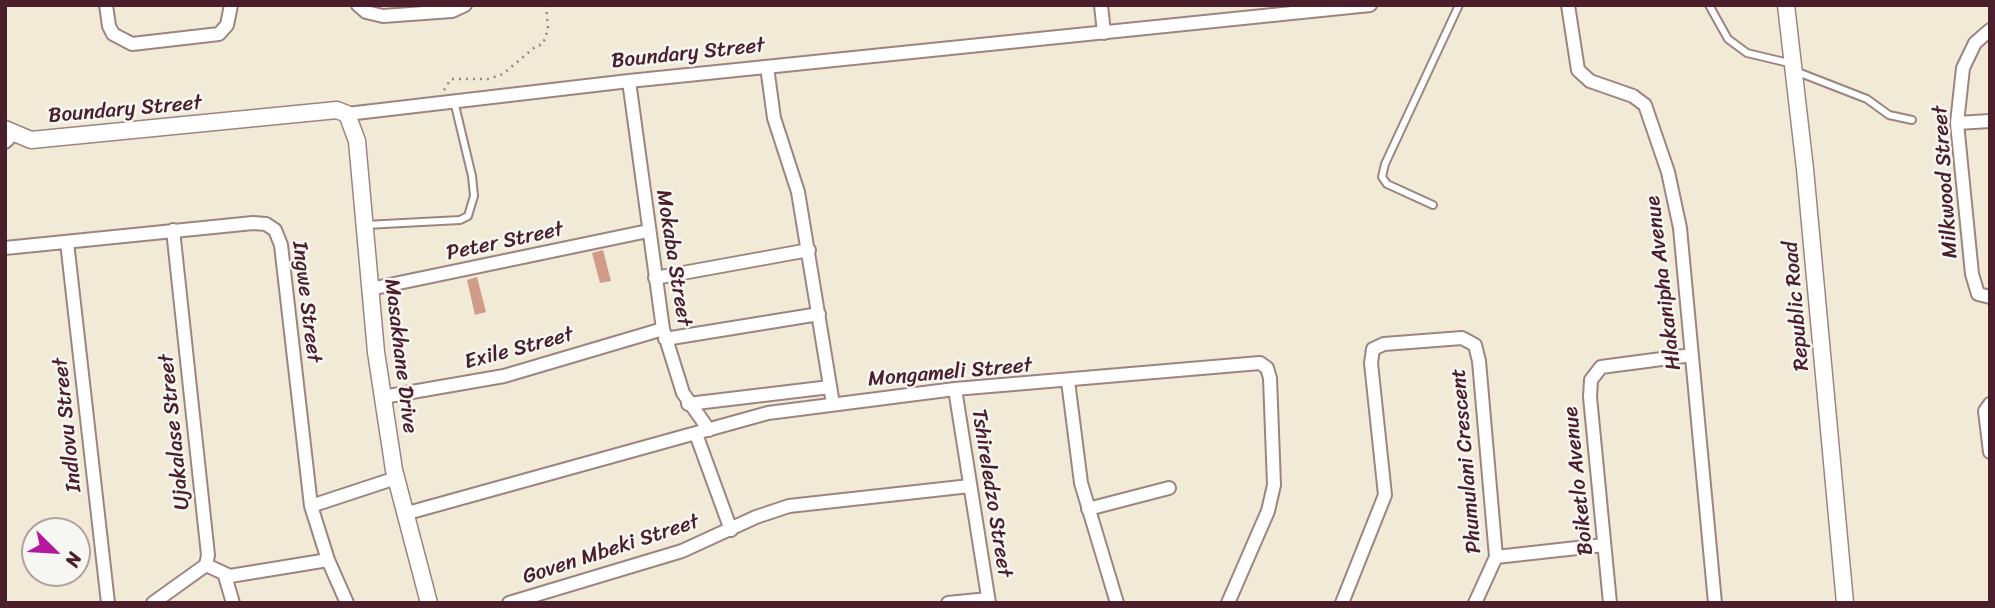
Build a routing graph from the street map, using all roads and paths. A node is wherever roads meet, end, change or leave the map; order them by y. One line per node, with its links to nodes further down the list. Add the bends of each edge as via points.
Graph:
1 (106, 5): 2 (street, via 113,34 132,44 219,34 227,24)
2 (231, 5)
3 (358, 5): 4 (street, via 383,16)
4 (465, 5)
5 (546, 5): 17 (path, via 548,29 541,44 503,74 448,81)
6 (1101, 5): 13 (street)
7 (1370, 5): 13 (street, Boundary Street)
8 (1459, 5): 23 (lane, via 1382,177 1387,184)
9 (1569, 5): 35 (street, Hlakanipha Avenue, via 1578,70 1590,81 1639,100 1649,111 1660,140 1680,228)
10 (1709, 5): 15 (lane, via 1728,39 1747,53)
11 (1786, 5): 15 (street, Republic Road)
12 (1990, 30): 21 (street, Milkwood Street, via 1975,43 1963,68)
13 (1104, 33): 14 (street, Boundary Street)
14 (767, 67): 16 (street, Boundary Street); 29 (street, via 774,118 799,192)
15 (1793, 67): 19 (lane, via 1867,99 1889,115); 72 (street, Republic Road)
16 (629, 81): 17 (street, Boundary Street); 26 (street, Mokaba Street)
17 (449, 102): 18 (street, Boundary Street); 24 (lane, via 472,176 474,195 468,216)
18 (347, 114): 22 (street, Boundary Street, via 337,110 31,139); 24 (street, Masakhane Drive, via 357,141)
19 (1912, 120)
20 (1990, 121): 21 (street)
21 (1957, 123): 32 (street, Milkwood Street, via 1968,245 1975,286)
22 (8, 135)
23 (1433, 205)
24 (364, 225): 31 (street, Masakhane Drive)
25 (173, 230): 27 (street, Ingwe Street); 49 (street, Ingwe Street, via 257,223 278,234); 56 (street, Ujakalase Street)
26 (648, 231): 30 (street, Mokaba Street); 31 (street, Peter Street)
27 (67, 242): 28 (street, Ingwe Street); 59 (street, Indlovu Street)
28 (5, 248)
29 (809, 250): 30 (street); 33 (street)
30 (655, 278): 34 (street, Mokaba Street)
31 (370, 289): 39 (street, Masakhane Drive)
32 (1985, 296)
33 (819, 314): 34 (street, Exile Street); 37 (street)
34 (664, 334): 39 (street, Exile Street, via 504,376); 40 (street, Mokaba Street)
35 (1692, 355): 53 (street, Boiketlo Avenue, via 1607,365 1593,375 1590,397); 71 (street, Hlakanipha Avenue)
36 (1068, 382): 38 (street, Mongameli Street); 50 (street, via 1076,460); 67 (street, Mongameli Street, via 1255,363 1267,368 1272,497)
37 (830, 387): 40 (street); 41 (street)
38 (955, 389): 41 (street, Mongameli Street); 47 (street, Tshireledzo Street)
39 (383, 397): 46 (street, Masakhane Drive)
40 (688, 404): 43 (street, Mokaba Street)
41 (833, 404): 43 (street, Mongameli Street, via 768,413)
42 (1988, 405): 45 (street)
43 (709, 430): 44 (street, Mongameli Street)
44 (696, 434): 51 (street, Mongameli Street); 52 (street)
45 (1990, 452)
46 (396, 478): 49 (street); 51 (street, Masakhane Drive)
47 (970, 486): 52 (street, Goven Mbeki Street, via 800,504); 58 (street, Tshireledzo Street)
48 (1169, 488): 50 (street)
49 (310, 506): 55 (street, Ingwe Street)
50 (1088, 509): 66 (street)
51 (404, 514): 63 (street, Masakhane Drive)
52 (731, 530): 64 (street, Goven Mbeki Street, via 682,551)
53 (1604, 545): 54 (street); 70 (street, Boiketlo Avenue)
54 (1496, 557): 68 (street, Phumulani Crescent, via 1475,345 1462,338 1380,345 1373,349 1371,363 1385,495); 69 (street, Phumulani Crescent)
55 (328, 560): 57 (street); 62 (street, Ingwe Street)
56 (206, 565): 57 (street); 60 (street)
57 (225, 576): 61 (street)
58 (989, 601): 65 (street)
59 (108, 603)
60 (153, 603)
61 (233, 603)
62 (347, 603)
63 (429, 603)
64 (509, 603)
65 (948, 603)
66 (1117, 603)
67 (1228, 603)
68 (1342, 603)
69 (1475, 603)
70 (1611, 603)
71 (1715, 603)
72 (1844, 603)

